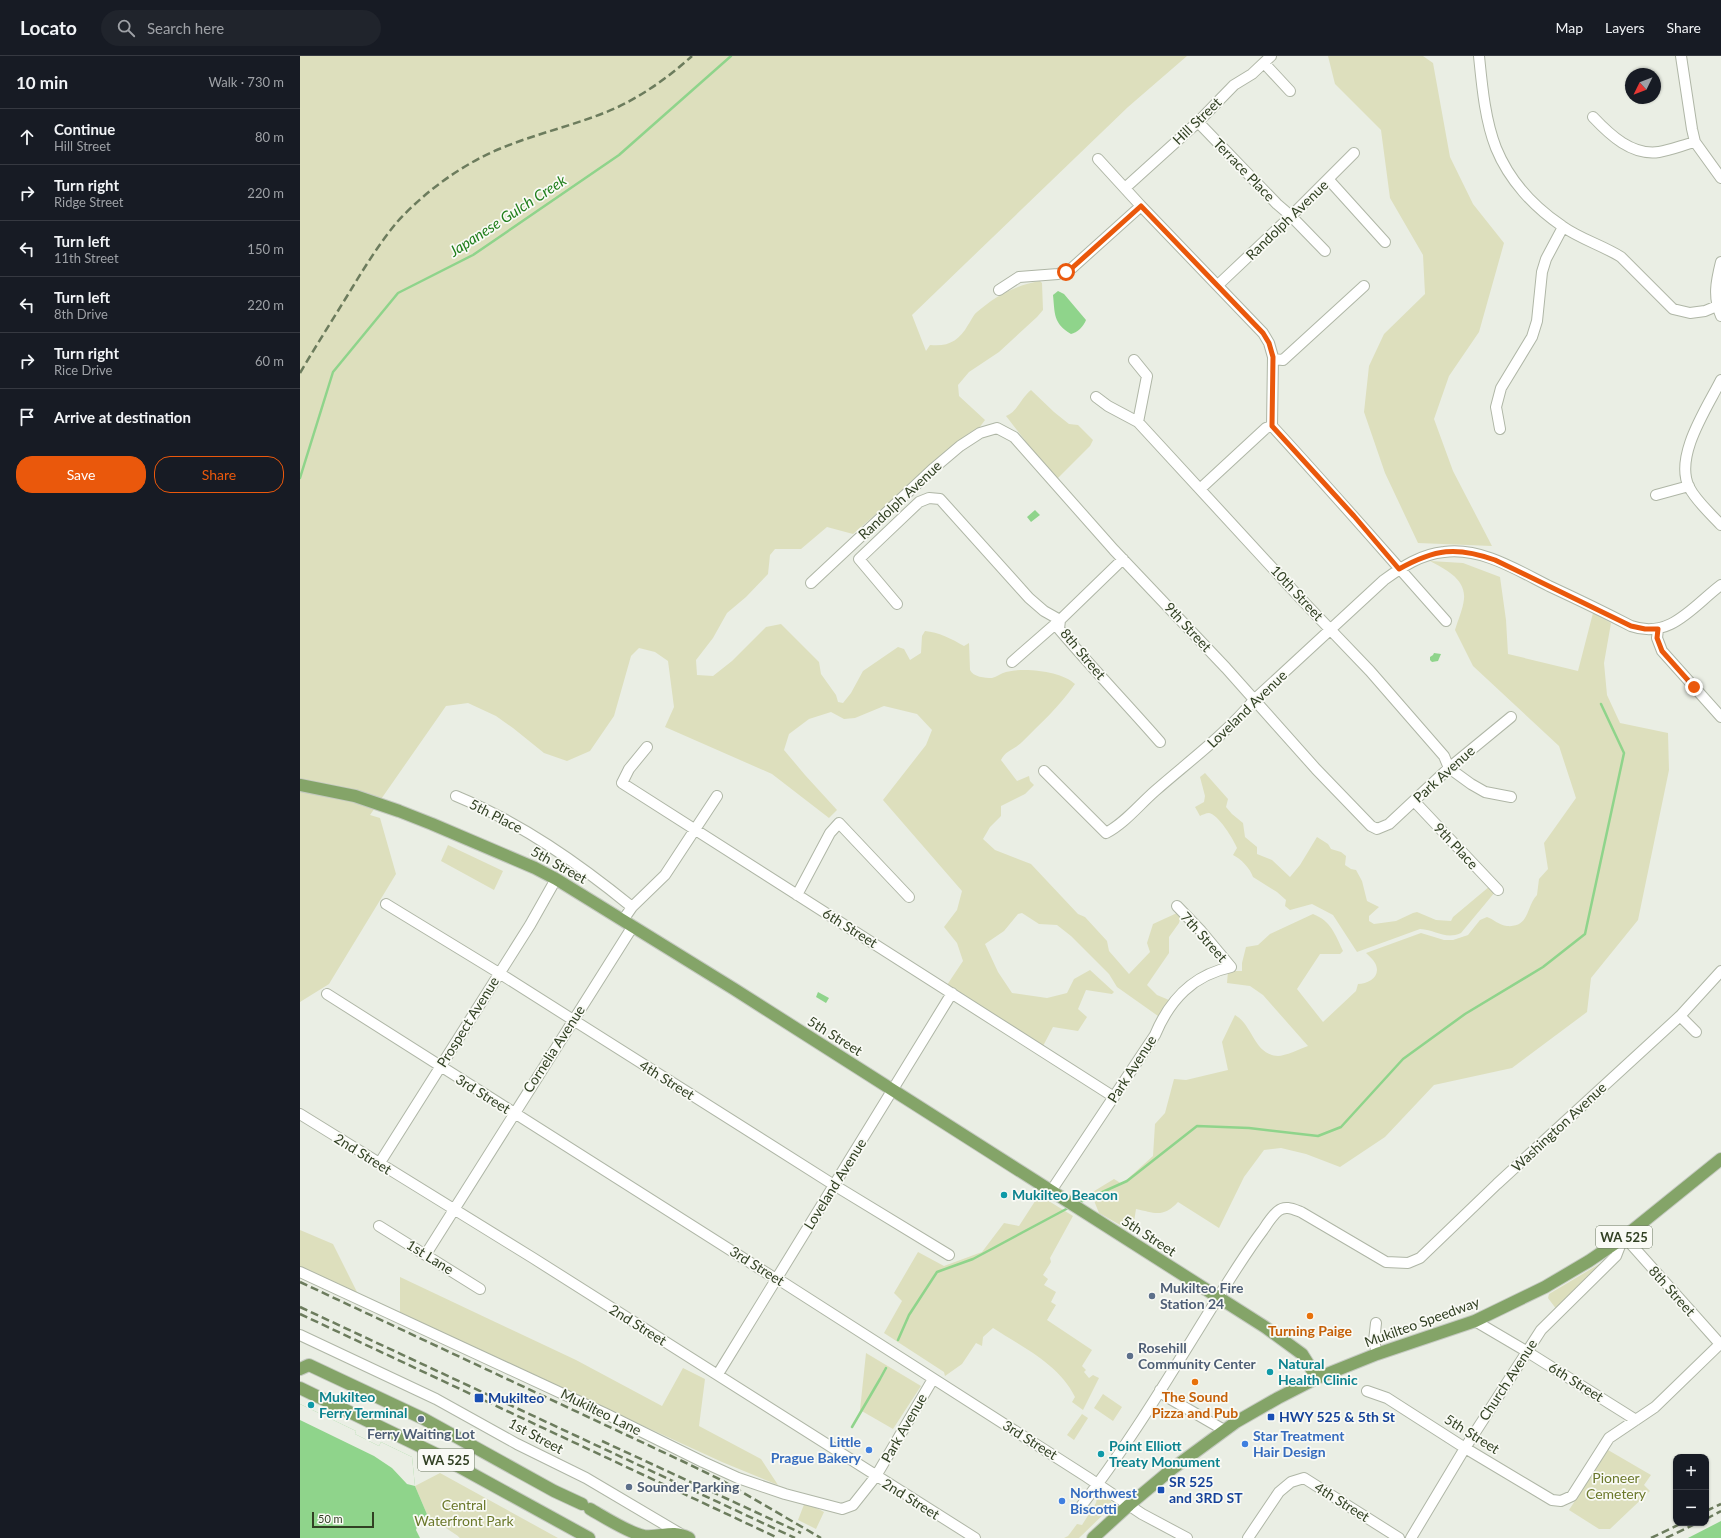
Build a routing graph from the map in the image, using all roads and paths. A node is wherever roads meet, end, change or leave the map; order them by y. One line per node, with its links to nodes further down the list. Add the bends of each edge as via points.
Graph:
1 (1479, 56): 15 (street, via 1486,110 1496,149 1522,190)
2 (1681, 56): 7 (street)
3 (1267, 60): 4 (street); 6 (street, Hill Street, via 1252,74 1234,85)
4 (1290, 91)
5 (1593, 117): 7 (street, via 1619,141 1638,151 1658,152)
6 (1198, 122): 12 (street, Hill Street); 14 (street, Terrace Place, via 1277,204)
7 (1695, 142): 10 (street)
8 (1354, 154): 11 (street, Randolph Avenue)
9 (1098, 159): 12 (street)
10 (1721, 178)
11 (1329, 180): 14 (street, Randolph Avenue); 16 (street)
12 (1125, 188): 13 (street)
13 (1141, 206): 19 (street); 21 (street, via 1072,268 1058,274 1019,277)
14 (1292, 216): 17 (street, Terrace Place); 19 (street, Randolph Avenue)
15 (1563, 227): 22 (street, via 1613,252 1673,309 1690,313); 30 (street, via 1542,272 1537,321 1532,337 1501,388 1496,407)
16 (1385, 242)
17 (1325, 251)
18 (1721, 262): 22 (street, via 1715,292)
19 (1218, 285): 23 (street, via 1263,333 1269,343)
20 (1364, 286): 23 (street, via 1283,360)
21 (999, 290)
22 (1719, 311)
23 (1273, 359): 28 (street)
24 (1134, 360): 27 (street, via 1147,376)
25 (1721, 380): 31 (street, via 1688,446 1685,462)
26 (1096, 397): 27 (street, 10th Street)
27 (1138, 422): 32 (street, 10th Street)
28 (1272, 426): 32 (street, via 1266,428); 37 (street)
29 (996, 428): 36 (street, 9th Street, via 1014,437); 38 (street, Randolph Avenue, via 980,433 960,446)
30 (1500, 429)
31 (1689, 486): 33 (street); 35 (street)
32 (1200, 489): 44 (street, 10th Street)
33 (1656, 495)
34 (940, 499): 40 (street, Randolph Avenue, via 929,498 919,502 859,559); 41 (street, 8th Street, via 1029,598)
35 (1721, 525)
36 (1123, 559): 41 (street); 46 (street, 9th Street)
37 (1399, 569): 42 (street); 43 (street, Loveland Avenue, via 1434,553 1473,553 1510,567 1631,626); 44 (street, Loveland Avenue)
38 (811, 583)
39 (1721, 585): 43 (street, via 1673,624)
40 (897, 604)
41 (1060, 620): 45 (street); 49 (street, 8th Street, via 1059,629)
42 (1446, 620)
43 (1658, 629): 48 (street, via 1657,638 1662,651)
44 (1332, 630): 46 (street, Loveland Avenue); 51 (street, 10th Street, via 1378,679 1439,751)
45 (1012, 662)
46 (1254, 700): 52 (street, Loveland Avenue, via 1193,761 1114,829 1106,833); 58 (street, 9th Street, via 1364,820)
47 (1511, 717): 51 (street, Park Avenue)
48 (1721, 717)
49 (1160, 742)
50 (647, 747): 59 (street, 6th Street, via 629,769 622,783)
51 (1449, 768): 56 (street, via 1485,792); 57 (street, Park Avenue)
52 (1044, 771)
53 (300, 785): 60 (main road, 5th Street, via 355,796 425,821)
54 (456, 796): 66 (street, 5th Place, via 482,807 567,856)
55 (717, 796): 59 (street)
56 (1511, 797)
57 (1414, 801): 58 (street, Park Avenue, via 1389,824); 61 (street, 9th Place)
58 (1377, 829)
59 (695, 830): 62 (street, 6th Street); 66 (street, Cornelia Avenue, via 665,875)
60 (556, 879): 67 (main road, 5th Street); 70 (street, Prospect Avenue, via 530,926)
61 (1498, 890)
62 (797, 894): 63 (street, via 830,833 840,823); 71 (street, 6th Street)
63 (909, 897)
64 (386, 904): 70 (street, 4th Street)
65 (1177, 906): 68 (street, 7th Street)
66 (632, 907): 67 (street, Cornelia Avenue)
67 (628, 923): 74 (street, Cornelia Avenue); 77 (main road, 5th Street)
68 (1231, 967): 78 (street, Park Avenue, via 1209,974 1182,993)
69 (1721, 971): 73 (street, Washington Avenue)
70 (499, 973): 74 (street, 4th Street); 76 (street, Prospect Avenue)
71 (952, 993): 77 (street, Loveland Avenue); 78 (street, 6th Street)
72 (327, 994): 76 (street, 3rd Street)
73 (1680, 1016): 75 (street); 93 (street, Washington Avenue, via 1420,1258 1408,1263 1386,1262 1292,1208 1284,1208 1270,1221)
74 (573, 1020): 79 (street, Cornelia Avenue); 83 (street, 4th Street)
75 (1696, 1032)
76 (440, 1066): 79 (street, 3rd Street); 82 (street, Prospect Avenue)
77 (893, 1090): 83 (street, Loveland Avenue); 84 (main road, 5th Street)
78 (1114, 1097): 84 (street, Park Avenue)
79 (514, 1113): 85 (street, Cornelia Avenue); 91 (street, 3rd Street)
80 (300, 1114): 82 (street, 2nd Street)
81 (1721, 1159): 87 (main road, Mukilteo Speedway / WA 525)
82 (379, 1164): 85 (street, 2nd Street)
83 (834, 1185): 89 (street, 4th Street); 91 (street, Loveland Avenue)
84 (1051, 1191): 93 (main road, 5th Street)
85 (454, 1209): 88 (street, Cornelia Avenue); 101 (street, 2nd Street)
86 (379, 1226): 88 (street, 1st Lane)
87 (1623, 1238): 94 (main road, Mukilteo Speedway / WA 525, via 1545,1287); 97 (street, 8th Street); 98 (street, Church Avenue, via 1616,1256 1541,1330)
88 (426, 1254): 92 (street, 1st Lane)
89 (949, 1254)
90 (300, 1272): 113 (street, Mukilteo Lane, via 604,1412 738,1478)
91 (776, 1279): 101 (street, Loveland Avenue); 103 (street, 3rd Street)
92 (480, 1289)
93 (1219, 1297): 102 (main road, 5th Street, via 1302,1354); 105 (street)
94 (1475, 1321): 98 (street, 6th Street); 99 (main road, Mukilteo Speedway / WA 525)
95 (1376, 1323): 99 (street, via 1374,1341)
96 (300, 1335): 115 (street, 1st Street, via 436,1399 517,1444 586,1478)
97 (1720, 1344): 107 (street, via 1655,1407)
98 (1526, 1351): 107 (street, 6th Street); 109 (street, Church Avenue)
99 (1377, 1354): 102 (main road, Mukilteo Speedway / WA 525)
100 (300, 1369): 115 (main road, WA 525, via 309,1365 424,1419 554,1492 635,1533 644,1536)
101 (718, 1374): 110 (street, 2nd Street)
102 (1317, 1378): 108 (main road, Mukilteo Speedway / WA 525)
103 (933, 1379): 110 (street, Park Avenue); 111 (street, 3rd Street)
104 (300, 1388): 116 (main road, WA 525, via 436,1454)
105 (1160, 1390): 108 (street, via 1167,1397); 111 (street)
106 (1367, 1391): 109 (street, 5th Street, via 1387,1398)
107 (1636, 1420): 109 (street, 5th Street, via 1609,1438 1572,1496 1561,1501 1552,1500)
108 (1224, 1430): 112 (main road, Mukilteo Speedway / WA 525, via 1172,1468)
109 (1465, 1448): 122 (street, Church Avenue)
110 (876, 1476): 113 (street, Park Avenue, via 853,1506); 117 (street, 2nd Street)
111 (1098, 1484): 112 (street, 3rd Street); 114 (street)
112 (1129, 1505): 118 (main road, Mukilteo Speedway / WA 525); 119 (street, 3rd Street)
113 (842, 1509)
114 (1079, 1509)
115 (684, 1535)
116 (589, 1538)
117 (975, 1538)
118 (1093, 1538)
119 (1187, 1538)
120 (1248, 1538): 121 (street, 4th Street, via 1279,1492 1291,1482 1304,1478)
121 (1399, 1538)
122 (1411, 1538)

